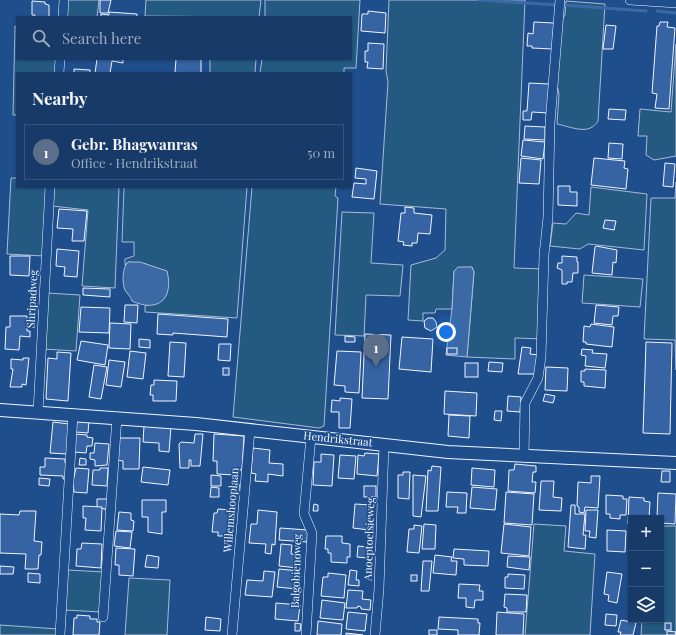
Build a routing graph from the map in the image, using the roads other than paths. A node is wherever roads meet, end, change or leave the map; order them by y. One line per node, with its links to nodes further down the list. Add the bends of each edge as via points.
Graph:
1 (64, 0): 5 (street)
2 (560, 0): 16 (street, via 550,123 541,357 538,378 525,403)
3 (630, 0): 4 (street)
4 (676, 3)
5 (63, 16)
6 (60, 60): 7 (street)
7 (59, 72)
8 (50, 188): 10 (street, Shripadweg)
9 (0, 410): 10 (street, Hendrikstraat)
10 (38, 412): 11 (street, Hendrikstraat)
11 (73, 414): 12 (street, Hendrikstraat); 19 (street)
12 (117, 417): 13 (street, Hendrikstraat); 18 (street)
13 (250, 430): 14 (street, Hendrikstraat); 20 (street, Willemshooplaan)
14 (311, 437): 15 (street, Hendrikstraat); 21 (street, Balgobienoweg, via 304,514 312,533)
15 (384, 445): 16 (street, Hendrikstraat); 22 (street, Anoeptoelsieweg)
16 (524, 456): 17 (street, Hendrikstraat)
17 (676, 462)
18 (103, 617)
19 (60, 635)
20 (232, 635)
21 (306, 635)
22 (375, 635)

